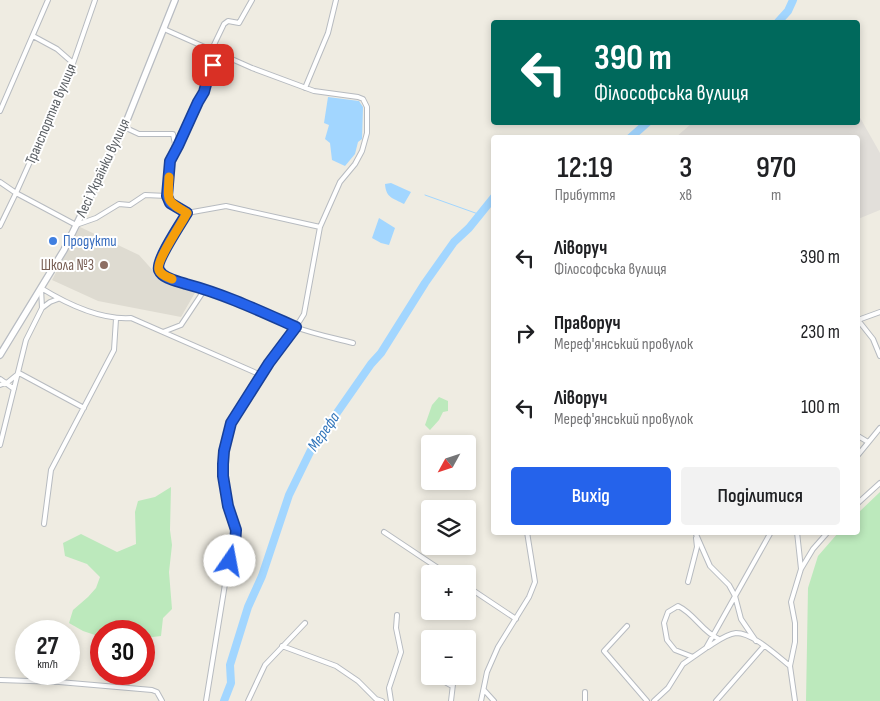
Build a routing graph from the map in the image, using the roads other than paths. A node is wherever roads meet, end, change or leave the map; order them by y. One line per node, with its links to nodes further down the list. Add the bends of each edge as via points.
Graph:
1 (48, 0): 7 (street)
2 (95, 0): 10 (street, Транспортна вулиця)
3 (175, 0): 6 (street, Лесі Українки вулиця)
4 (252, 0): 8 (street, via 239,23 228,21 224,24)
5 (336, 0): 11 (street, via 328,34)
6 (164, 29): 8 (street); 13 (street, Лесі Українки вулиця)
7 (33, 36): 10 (street); 12 (street)
8 (211, 51): 9 (street)
9 (218, 54): 11 (street); 14 (street, via 204,92)
10 (74, 63): 16 (street, Транспортна вулиця)
11 (305, 88): 21 (street, via 314,92 358,96 367,107 362,151 340,182)
12 (0, 112)
13 (124, 126): 14 (street, via 139,134 173,134 175,144); 19 (street, Лесі Українки вулиця)
14 (170, 161): 17 (street)
15 (0, 182): 16 (street)
16 (16, 193): 19 (street); 20 (street, Транспортна вулиця)
17 (167, 196): 18 (street, via 170,203); 19 (street, via 145,195 130,205 119,204)
18 (187, 213): 21 (street, via 226,206); 23 (street, via 162,255 159,270 175,281)
19 (76, 225): 22 (street, Лесі Українки вулиця)
20 (0, 226)
21 (320, 227): 30 (street, via 304,314)
22 (41, 288): 24 (street); 25 (street); 33 (street, Лесі Українки вулиця)
23 (205, 289): 30 (street); 31 (street, via 182,325)
24 (58, 299): 25 (street); 27 (street)
25 (42, 308): 35 (street, via 26,340)
26 (880, 312): 28 (street)
27 (116, 319): 31 (street, via 131,318); 41 (street, via 114,350)
28 (860, 319)
29 (860, 323): 34 (street)
30 (296, 327): 32 (street); 36 (street)
31 (163, 332): 36 (street)
32 (353, 343)
33 (0, 353)
34 (880, 356)
35 (19, 374): 38 (street); 40 (street); 41 (street)
36 (261, 375): 79 (street, via 231,423 224,451 223,476 236,537)
37 (0, 379): 38 (street)
38 (5, 383): 39 (street); 40 (street)
39 (0, 385)
40 (14, 389): 45 (street)
41 (84, 408): 49 (street, via 51,470)
42 (880, 428): 44 (street)
43 (860, 437): 44 (street)
44 (868, 442): 46 (street)
45 (0, 446)
46 (860, 452)
47 (880, 483): 48 (street)
48 (860, 501)
49 (44, 524)
50 (384, 532): 57 (street)
51 (527, 535): 63 (street, via 535,582)
52 (695, 535): 59 (street, via 697,547)
53 (696, 535): 61 (street, via 710,566)
54 (769, 535): 61 (street)
55 (797, 535): 58 (street)
56 (825, 535): 58 (street)
57 (434, 565)
58 (801, 569): 73 (street, via 791,602 795,642)
59 (688, 582)
60 (476, 592): 63 (street)
61 (735, 596): 66 (street); 68 (street, via 741,619)
62 (397, 615): 82 (street, via 401,652 389,688)
63 (516, 619): 76 (street, via 498,647 487,672)
64 (305, 623): 69 (street)
65 (628, 626): 87 (street, via 604,651)
66 (713, 637): 67 (street); 71 (street); 72 (street, via 687,610 678,606 668,612 664,623 667,640 675,650)
67 (719, 640): 68 (street, via 735,633); 71 (street)
68 (756, 641): 70 (street)
69 (282, 646): 80 (street, via 265,665); 81 (street, via 336,666)
70 (764, 646): 73 (street); 89 (street)
71 (706, 648): 72 (street)
72 (694, 657): 88 (street, via 683,664 668,688)
73 (790, 666): 90 (street)
74 (0, 680): 78 (street, via 152,690 158,692)
75 (452, 686): 83 (street)
76 (484, 690): 84 (street); 85 (street)
77 (585, 692): 86 (street)
78 (162, 701)
79 (206, 701)
80 (248, 701)
81 (382, 701)
82 (391, 701)
83 (451, 701)
84 (481, 701)
85 (494, 701)
86 (585, 701)
87 (647, 701)
88 (654, 701)
89 (716, 701)
90 (795, 701)

